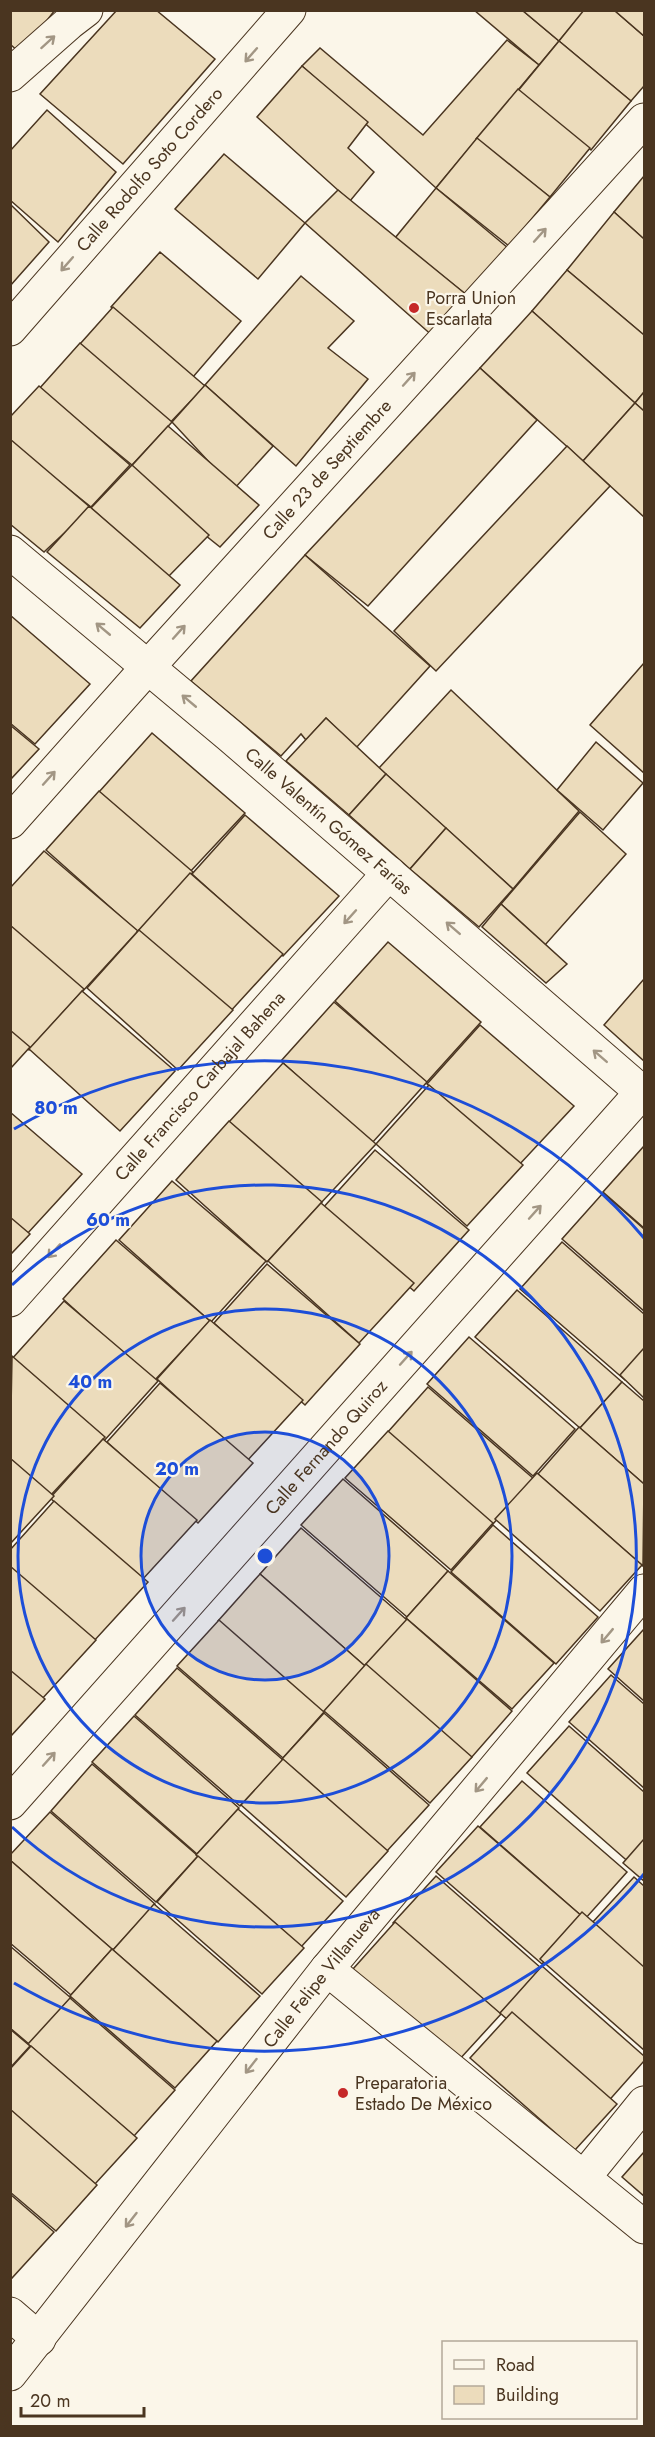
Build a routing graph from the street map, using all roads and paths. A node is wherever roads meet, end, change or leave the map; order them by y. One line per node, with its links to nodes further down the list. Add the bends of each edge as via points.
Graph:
1 (86, 10): 3 (street, one-way to 1)
2 (290, 10): 5 (street, Calle Rodolfo Soto Cordero, one-way to 5)
3 (10, 75)
4 (645, 120): 7 (street, Calle 23 de Septiembre, one-way to 4)
5 (10, 329)
6 (10, 552): 7 (street, Calle Valentín Gómez Farías, one-way to 6)
7 (148, 667): 8 (street, Calle 23 de Septiembre, one-way to 7); 9 (street, Calle Valentín Gómez Farías, one-way to 7)
8 (10, 822)
9 (389, 873): 10 (street, Calle Valentín Gómez Farías, one-way to 9); 11 (street, Calle Francisco Carbajal Bahena, one-way to 11)
10 (643, 1093): 13 (street, Calle Fernando Quiroz, one-way to 10)
11 (10, 1300)
12 (645, 1592): 14 (street, Calle Felipe Villanueva, one-way to 14)
13 (10, 1803)
14 (327, 1969): 16 (street); 19 (street, Calle Felipe Villanueva, one-way to 19)
15 (645, 2103): 16 (street)
16 (585, 2176): 17 (street)
17 (645, 2227)
18 (10, 2314): 19 (street)
19 (39, 2339): 20 (street, Calle Felipe Villanueva)
20 (10, 2374)

